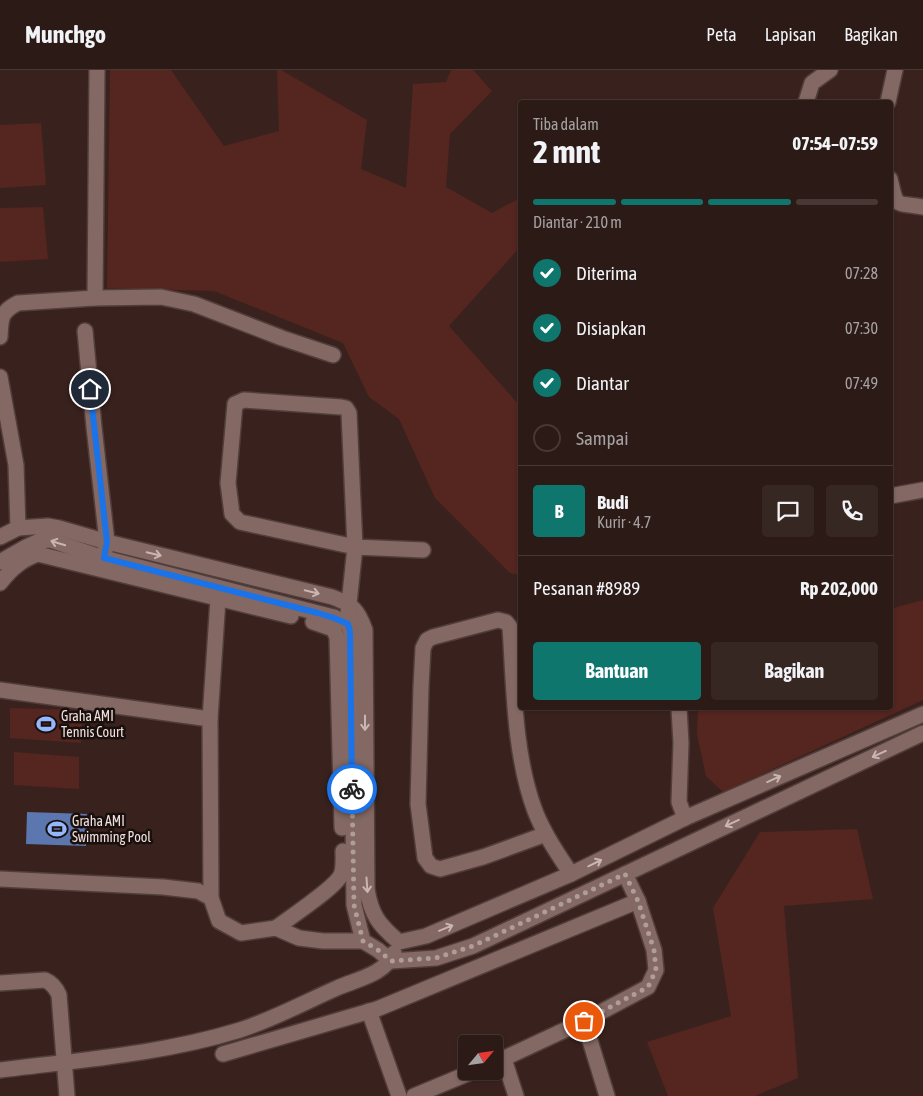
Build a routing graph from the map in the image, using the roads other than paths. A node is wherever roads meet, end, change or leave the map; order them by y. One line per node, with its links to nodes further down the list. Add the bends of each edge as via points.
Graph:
1 (97, 70): 8 (street)
2 (830, 70): 4 (street, via 812,83)
3 (895, 70): 5 (street)
4 (807, 100)
5 (888, 100)
6 (893, 198): 7 (street, via 899,204)
7 (923, 208)
8 (95, 298): 10 (street, via 18,303 7,309 1,321); 11 (street, via 161,297 194,304)
9 (85, 331): 17 (street)
10 (0, 337)
11 (333, 355)
12 (0, 377): 15 (street, via 16,465)
13 (923, 490): 14 (street)
14 (893, 495)
15 (18, 528): 16 (street); 17 (street, via 48,526)
16 (0, 537)
17 (107, 542): 20 (street); 24 (street, one-way to 24, via 340,600)
18 (355, 547): 18 (street, via 240,522 232,514 228,483 234,408 238,402 346,408 351,428); 19 (street); 24 (street)
19 (423, 550)
20 (104, 558): 21 (street, one-way to 21, via 50,540 39,541); 25 (street, via 318,613)
21 (0, 562)
22 (0, 583): 23 (street, via 10,570 38,554)
23 (218, 599): 29 (street); 38 (street, via 326,625 337,637 342,874 330,888)
24 (349, 606): 25 (street); 40 (street, one-way to 40, via 360,614 365,630 367,889 374,917)
25 (348, 624): 39 (street, via 354,905)
26 (0, 690): 29 (street)
27 (679, 710): 31 (street, via 680,802)
28 (923, 714): 31 (street, one-way to 28)
29 (210, 719): 36 (street)
30 (923, 733): 34 (street, one-way to 34)
31 (685, 818): 33 (street, one-way to 31)
32 (546, 834): 32 (street, via 535,810 524,769 514,699 510,627 498,620 433,636 423,648 421,687 418,804 425,858 431,866 440,869); 33 (street)
33 (571, 874): 40 (street, one-way to 33, via 426,936)
34 (625, 874): 37 (street); 41 (street, via 473,946 436,958)
35 (0, 879): 36 (street, via 163,887 198,891)
36 (211, 898): 38 (street, via 219,921 241,933)
37 (638, 901): 43 (street); 44 (street, via 654,950 656,970 648,987)
38 (276, 928): 39 (street, via 299,938)
39 (363, 941): 41 (street)
40 (399, 942): 41 (street)
41 (391, 961): 47 (street, via 364,978 241,1029 167,1048)
42 (0, 983): 47 (street, via 39,979 52,984 59,995)
43 (368, 1011): 45 (street); 52 (street)
44 (584, 1021): 46 (street); 55 (street)
45 (223, 1054)
46 (503, 1059)
47 (65, 1062): 49 (street); 51 (street)
48 (503, 1069): 54 (street)
49 (0, 1070)
50 (458, 1078): 53 (street)
51 (67, 1096)
52 (400, 1096)
53 (414, 1096)
54 (516, 1096)
55 (607, 1096)

